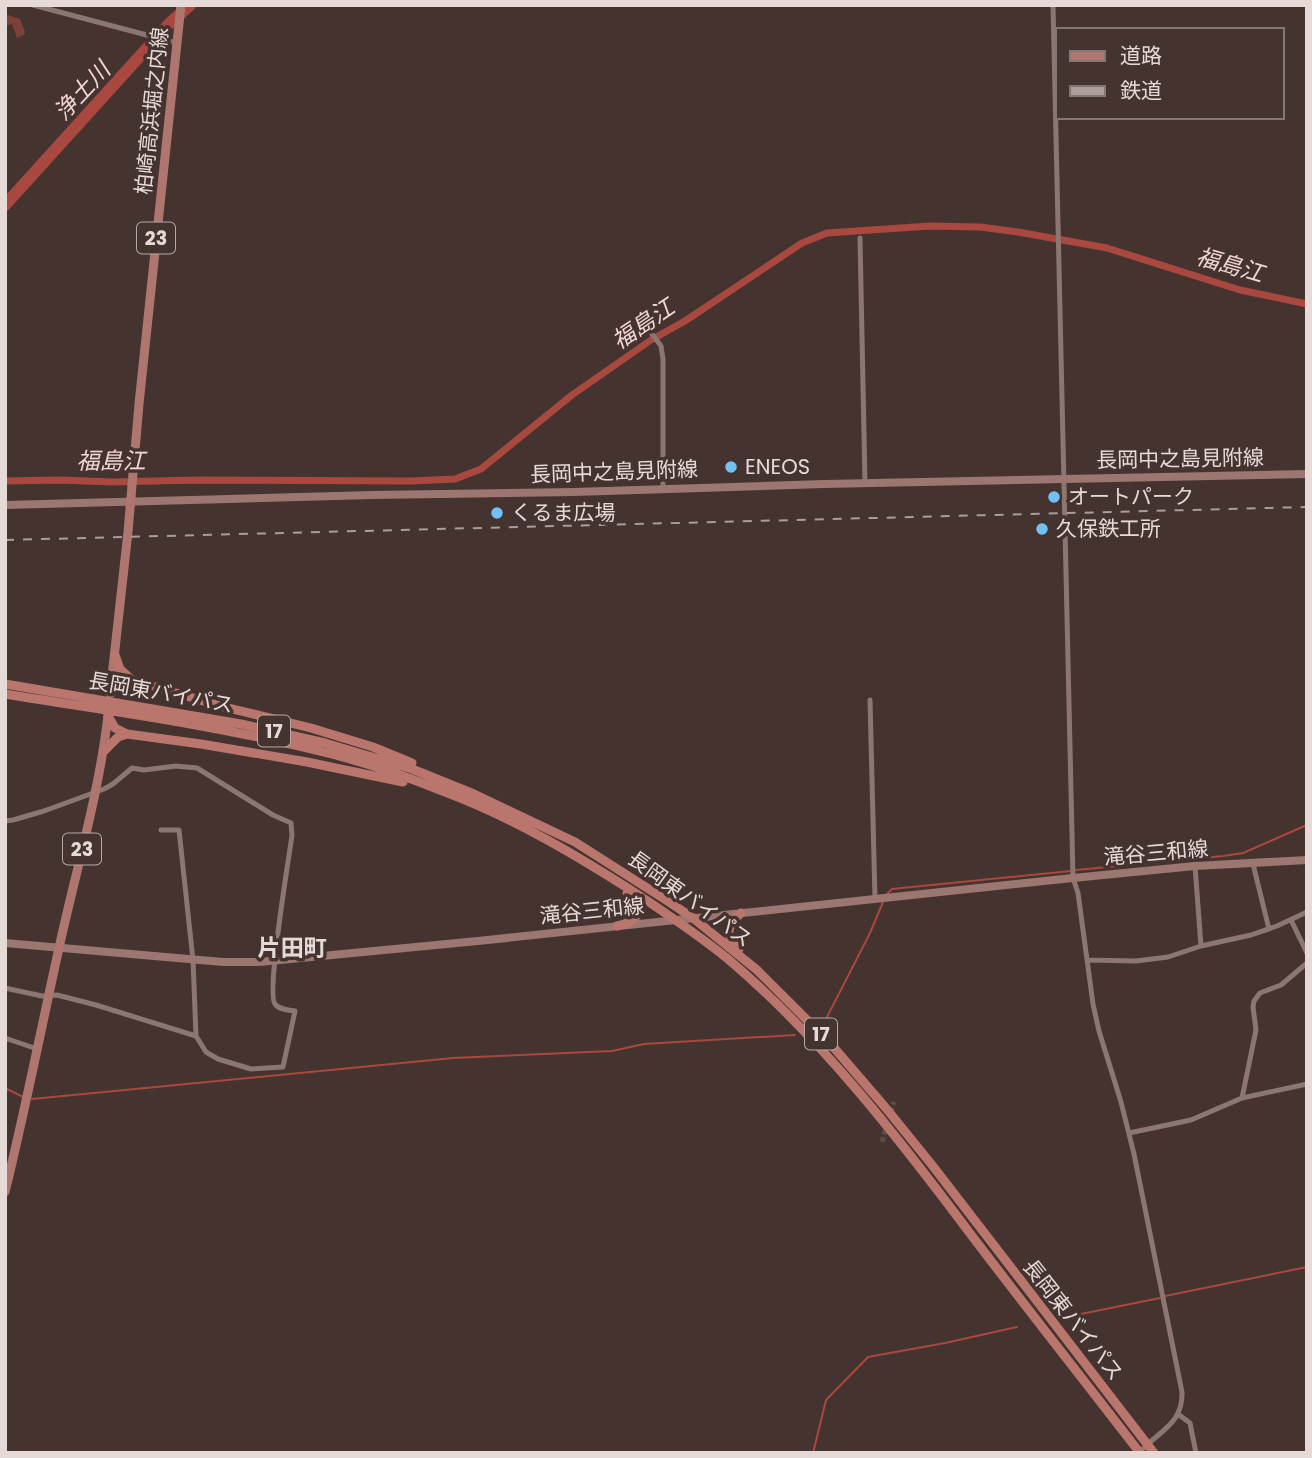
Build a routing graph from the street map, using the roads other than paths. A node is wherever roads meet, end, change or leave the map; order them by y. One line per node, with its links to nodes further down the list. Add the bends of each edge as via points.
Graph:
1 (33, 5): 4 (street)
2 (181, 5): 4 (main road, 柏崎高浜堀之内線 / 23)
3 (1053, 5): 8 (street)
4 (177, 43): 11 (main road, 柏崎高浜堀之内線 / 23)
5 (860, 238): 9 (street)
6 (651, 332): 10 (street, via 663,359)
7 (1307, 474): 8 (main road, 長岡中之島見附線)
8 (1064, 479): 9 (main road, 長岡中之島見附線); 31 (street)
9 (865, 484): 10 (main road, 長岡中之島見附線)
10 (663, 488): 11 (main road, 長岡中之島見附線)
11 (130, 502): 12 (main road, 長岡中之島見附線); 13 (main road, 23)
12 (5, 505)
13 (114, 655): 14 (highway); 16 (main road, 23)
14 (132, 680): 16 (highway); 23 (highway, via 312,728)
15 (5, 684): 19 (highway, 長岡東バイパス / 17)
16 (110, 692): 20 (main road, 23)
17 (5, 694): 19 (highway, 長岡東バイパス / 17)
18 (870, 700): 32 (street)
19 (95, 704): 23 (highway, 長岡東バイパス / 17)
20 (108, 716): 21 (highway, via 115,728); 22 (main road, 23)
21 (127, 734): 22 (highway); 23 (highway, via 272,756)
22 (104, 751): 24 (main road, 23)
23 (370, 761): 25 (highway, 長岡東バイパス / 17); 35 (highway, 長岡東バイパス / 17, via 426,769 575,842)
24 (96, 792): 26 (street); 42 (main road, 23); 46 (street, via 132,768 188,766 208,773 291,823)
25 (460, 798): 36 (highway, 長岡東バイパス / 17, via 542,836); 38 (highway, via 630,895 637,904 637,915 632,922)
26 (5, 821)
27 (161, 830): 44 (street, via 179,830)
28 (1307, 860): 29 (main road, 滝谷三和線)
29 (1253, 864): 30 (main road, 滝谷三和線); 39 (street)
30 (1195, 866): 31 (main road, 滝谷三和線); 41 (street)
31 (1073, 878): 32 (main road, 滝谷三和線); 45 (street)
32 (875, 899): 34 (main road, 滝谷三和線)
33 (1307, 912): 37 (street)
34 (741, 913): 35 (main road, 滝谷三和線); 55 (highway, via 730,926 731,941 800,1005)
35 (693, 918): 36 (main road, 滝谷三和線); 55 (highway, 長岡東バイパス / 17, via 788,1000)
36 (676, 920): 38 (main road, 滝谷三和線); 60 (highway, 長岡東バイパス / 17, via 745,975 832,1062 927,1176)
37 (1291, 920): 39 (street); 43 (street)
38 (617, 926): 46 (main road, 滝谷三和線)
39 (1269, 929): 41 (street)
40 (5, 943): 42 (main road, 滝谷三和線)
41 (1201, 946): 45 (street, via 1136,961)
42 (59, 948): 44 (main road, 滝谷三和線); 49 (main road, 23)
43 (1307, 953)
44 (193, 960): 46 (main road, 滝谷三和線); 50 (street)
45 (1087, 960): 56 (street, via 1099,1031)
46 (275, 961): 50 (street, via 274,1003 295,1011 283,1067 251,1069 218,1059 206,1052)
47 (1307, 963): 54 (street, via 1254,1001 1256,1030)
48 (5, 988): 49 (street)
49 (49, 995): 50 (street); 52 (main road, 23)
50 (196, 1035)
51 (5, 1038): 52 (street)
52 (37, 1049): 57 (main road, 23)
53 (1307, 1084): 54 (street)
54 (1242, 1098): 56 (street, via 1191,1120)
55 (885, 1107): 59 (highway, 長岡東バイパス / 17)
56 (1129, 1133): 58 (street, via 1181,1384)
57 (5, 1192)
58 (1178, 1414): 59 (street); 62 (street, via 1190,1423)
59 (1147, 1444): 60 (street); 61 (highway, 長岡東バイパス / 17)
60 (1139, 1452)
61 (1154, 1453)
62 (1196, 1453)

